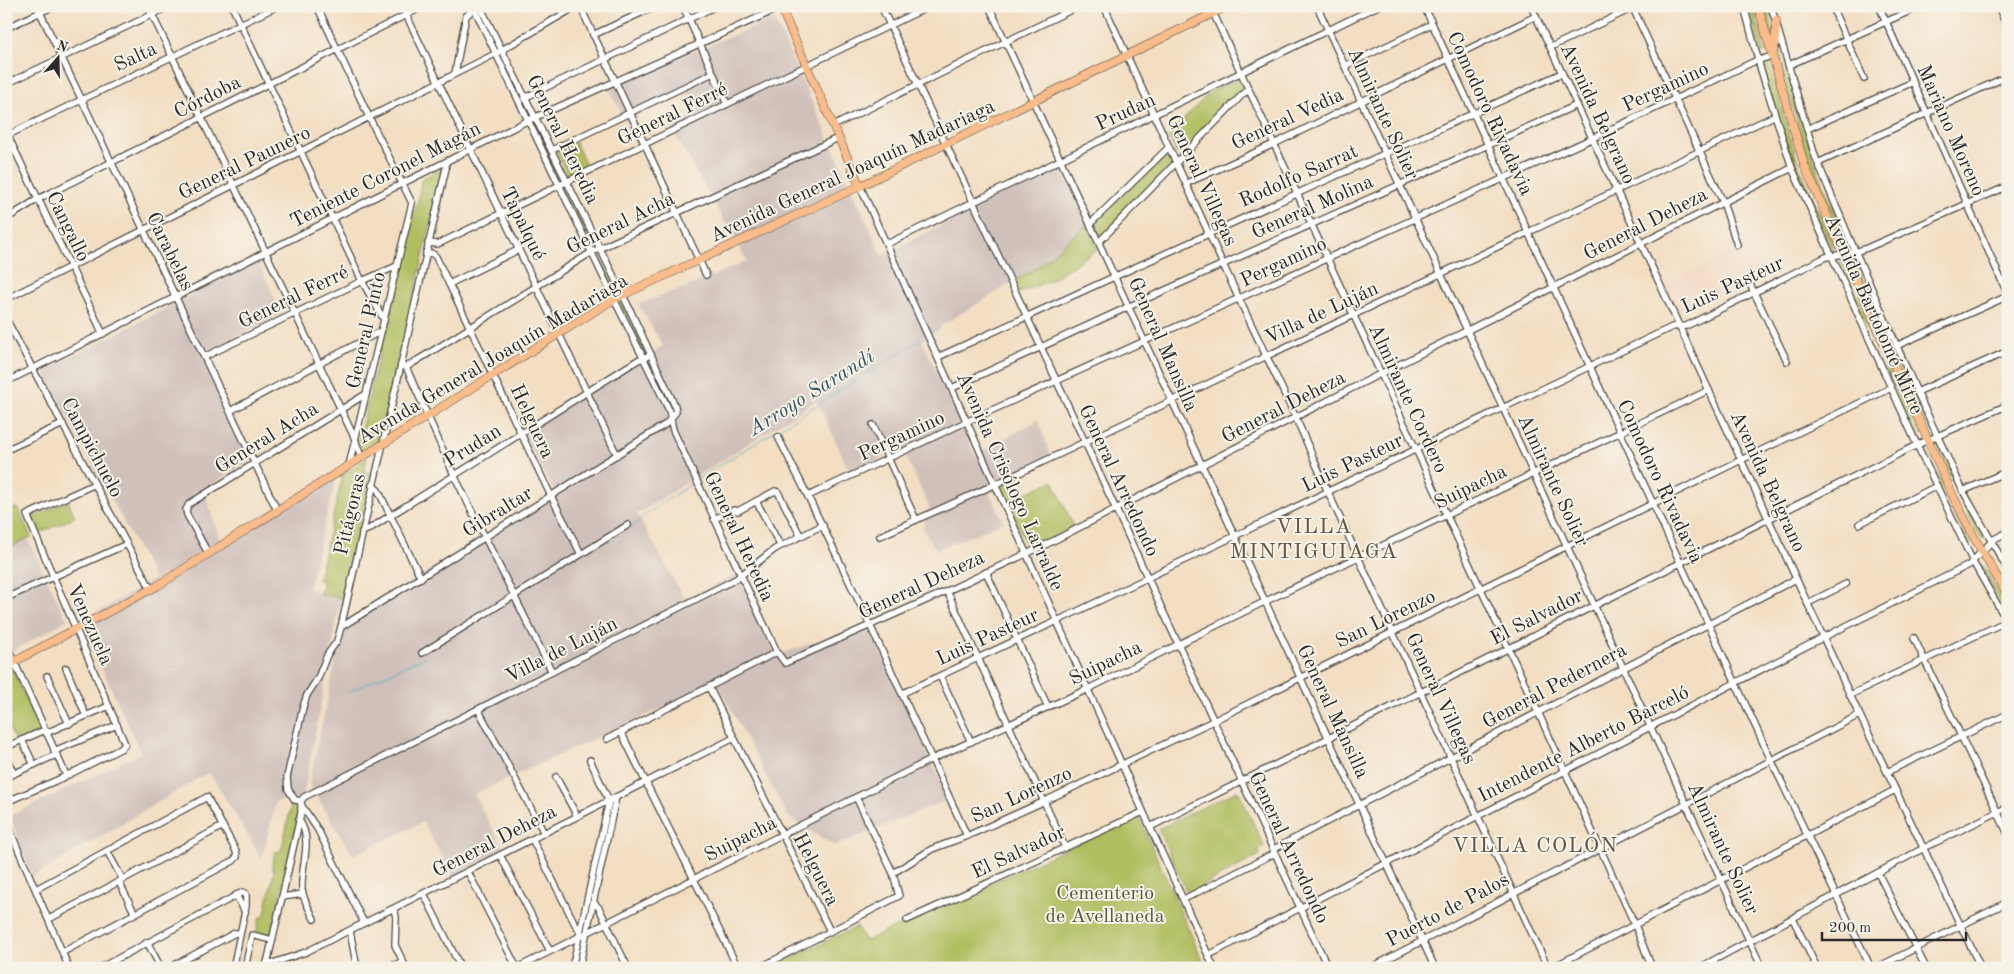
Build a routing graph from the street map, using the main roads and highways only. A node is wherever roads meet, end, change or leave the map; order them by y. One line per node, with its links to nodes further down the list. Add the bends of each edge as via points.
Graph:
1 (1228, 6): 4 (main road, Avenida General Joaquín Madariaga)
2 (1758, 6): 6 (main road, Avenida Bartolomé Mitre)
3 (781, 7): 7 (main road, Avenida Crisólogo Larralde)
4 (1212, 10): 7 (main road, Avenida General Joaquín Madariaga, via 1127,56)
5 (1776, 20): 6 (main road, via 1776,45)
6 (1772, 56): 8 (main road, Avenida Bartolomé Mitre, via 1802,161 1928,441 1982,552)
7 (860, 186): 9 (main road, Avenida General Joaquín Madariaga, via 614,299 151,589)
8 (2008, 596)
9 (6, 666)

